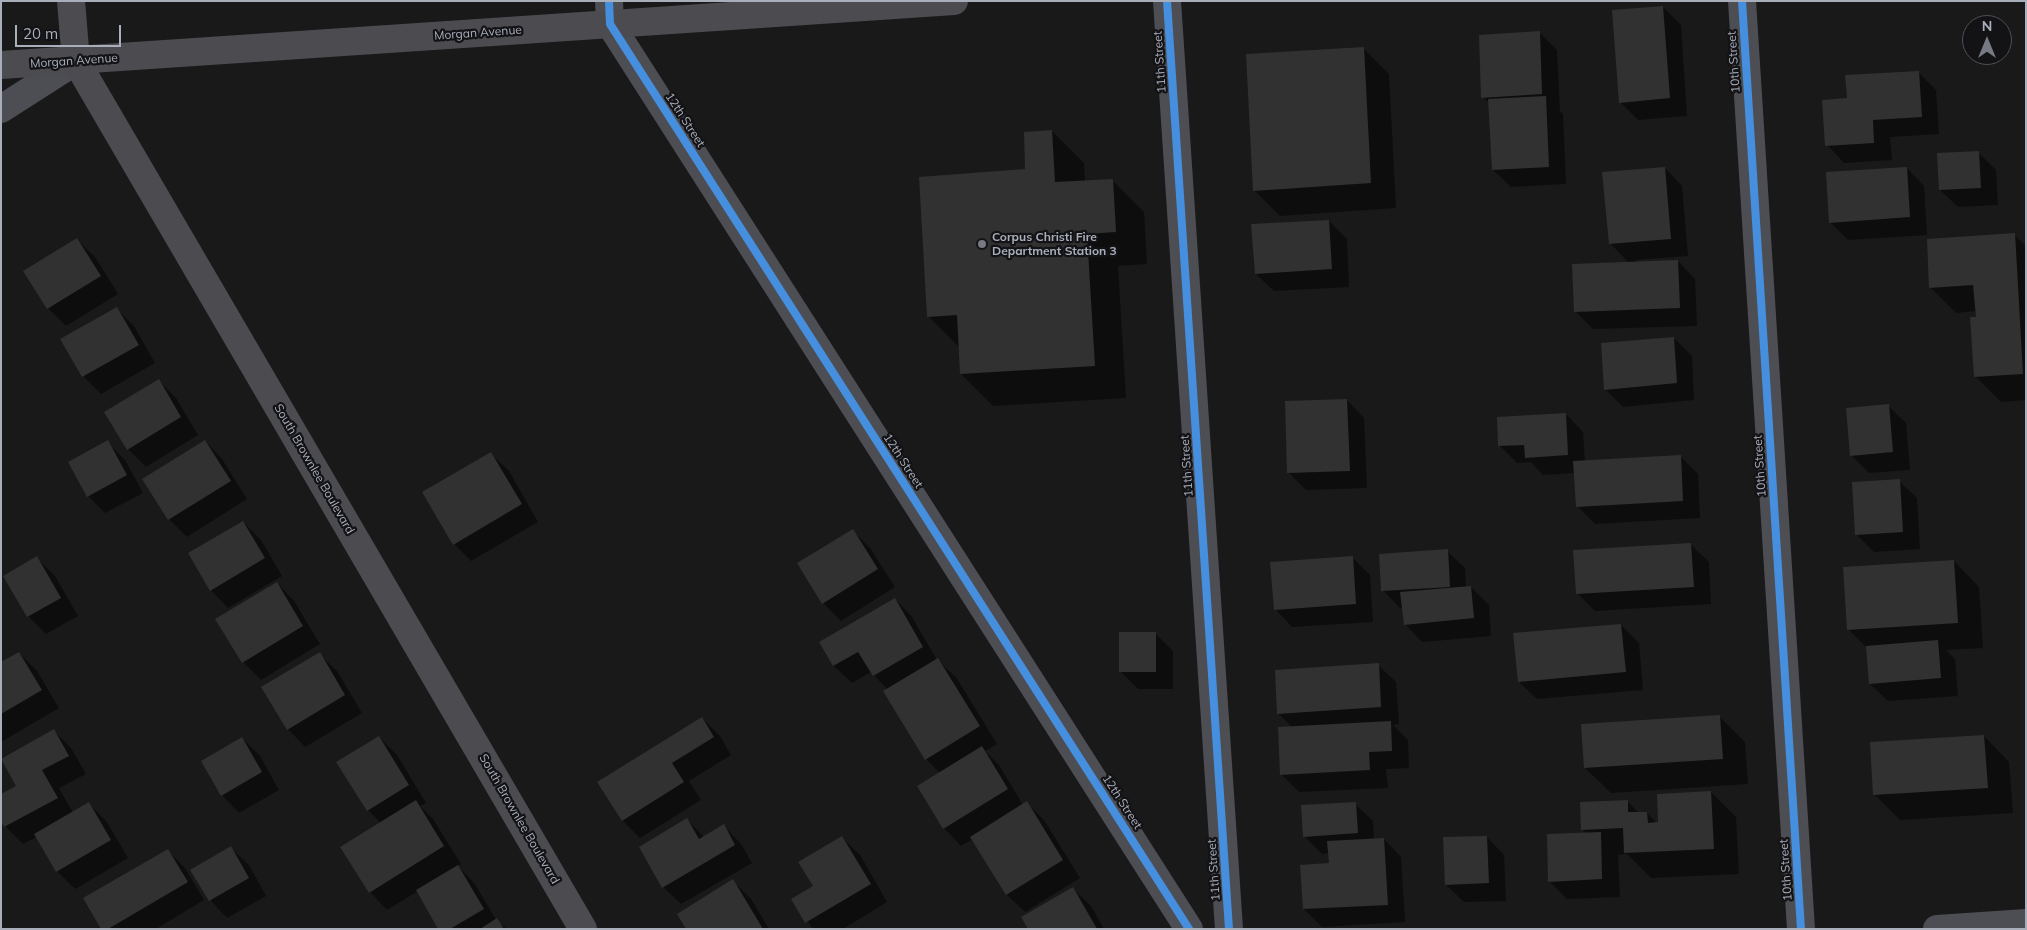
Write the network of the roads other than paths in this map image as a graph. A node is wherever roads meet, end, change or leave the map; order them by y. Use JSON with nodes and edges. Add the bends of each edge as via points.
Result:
{"nodes":[{"id":1,"x":71,"y":1,"type":"edge"},
{"id":2,"x":954,"y":1,"type":"edge"},
{"id":3,"x":1167,"y":1,"type":"edge"},
{"id":4,"x":1742,"y":1,"type":"edge"},
{"id":5,"x":609,"y":13,"type":"edge"},
{"id":6,"x":76,"y":61,"type":"junction"},
{"id":7,"x":1,"y":65,"type":"edge"},
{"id":8,"x":1,"y":109,"type":"edge"},
{"id":9,"x":2026,"y":923,"type":"edge"},
{"id":10,"x":583,"y":929,"type":"edge"},
{"id":11,"x":1190,"y":929,"type":"edge"},
{"id":12,"x":1229,"y":929,"type":"edge"},
{"id":13,"x":1801,"y":929,"type":"edge"},
{"id":14,"x":1937,"y":929,"type":"edge"}],
"edges":[{"from":1,"to":6,"type":"main road","name":"South Brownlee Boulevard"},
{"from":2,"to":5,"type":"main road","name":"Morgan Avenue"},
{"from":3,"to":12,"type":"street","name":"11th Street"},
{"from":4,"to":13,"type":"street","name":"10th Street"},
{"from":5,"to":6,"type":"main road","name":"Morgan Avenue"},
{"from":5,"to":11,"type":"street","name":"12th Street"},
{"from":6,"to":7,"type":"main road","name":"Morgan Avenue"},
{"from":6,"to":8,"type":"street"},
{"from":6,"to":10,"type":"main road","name":"South Brownlee Boulevard"},
{"from":9,"to":14,"type":"street"}]}
